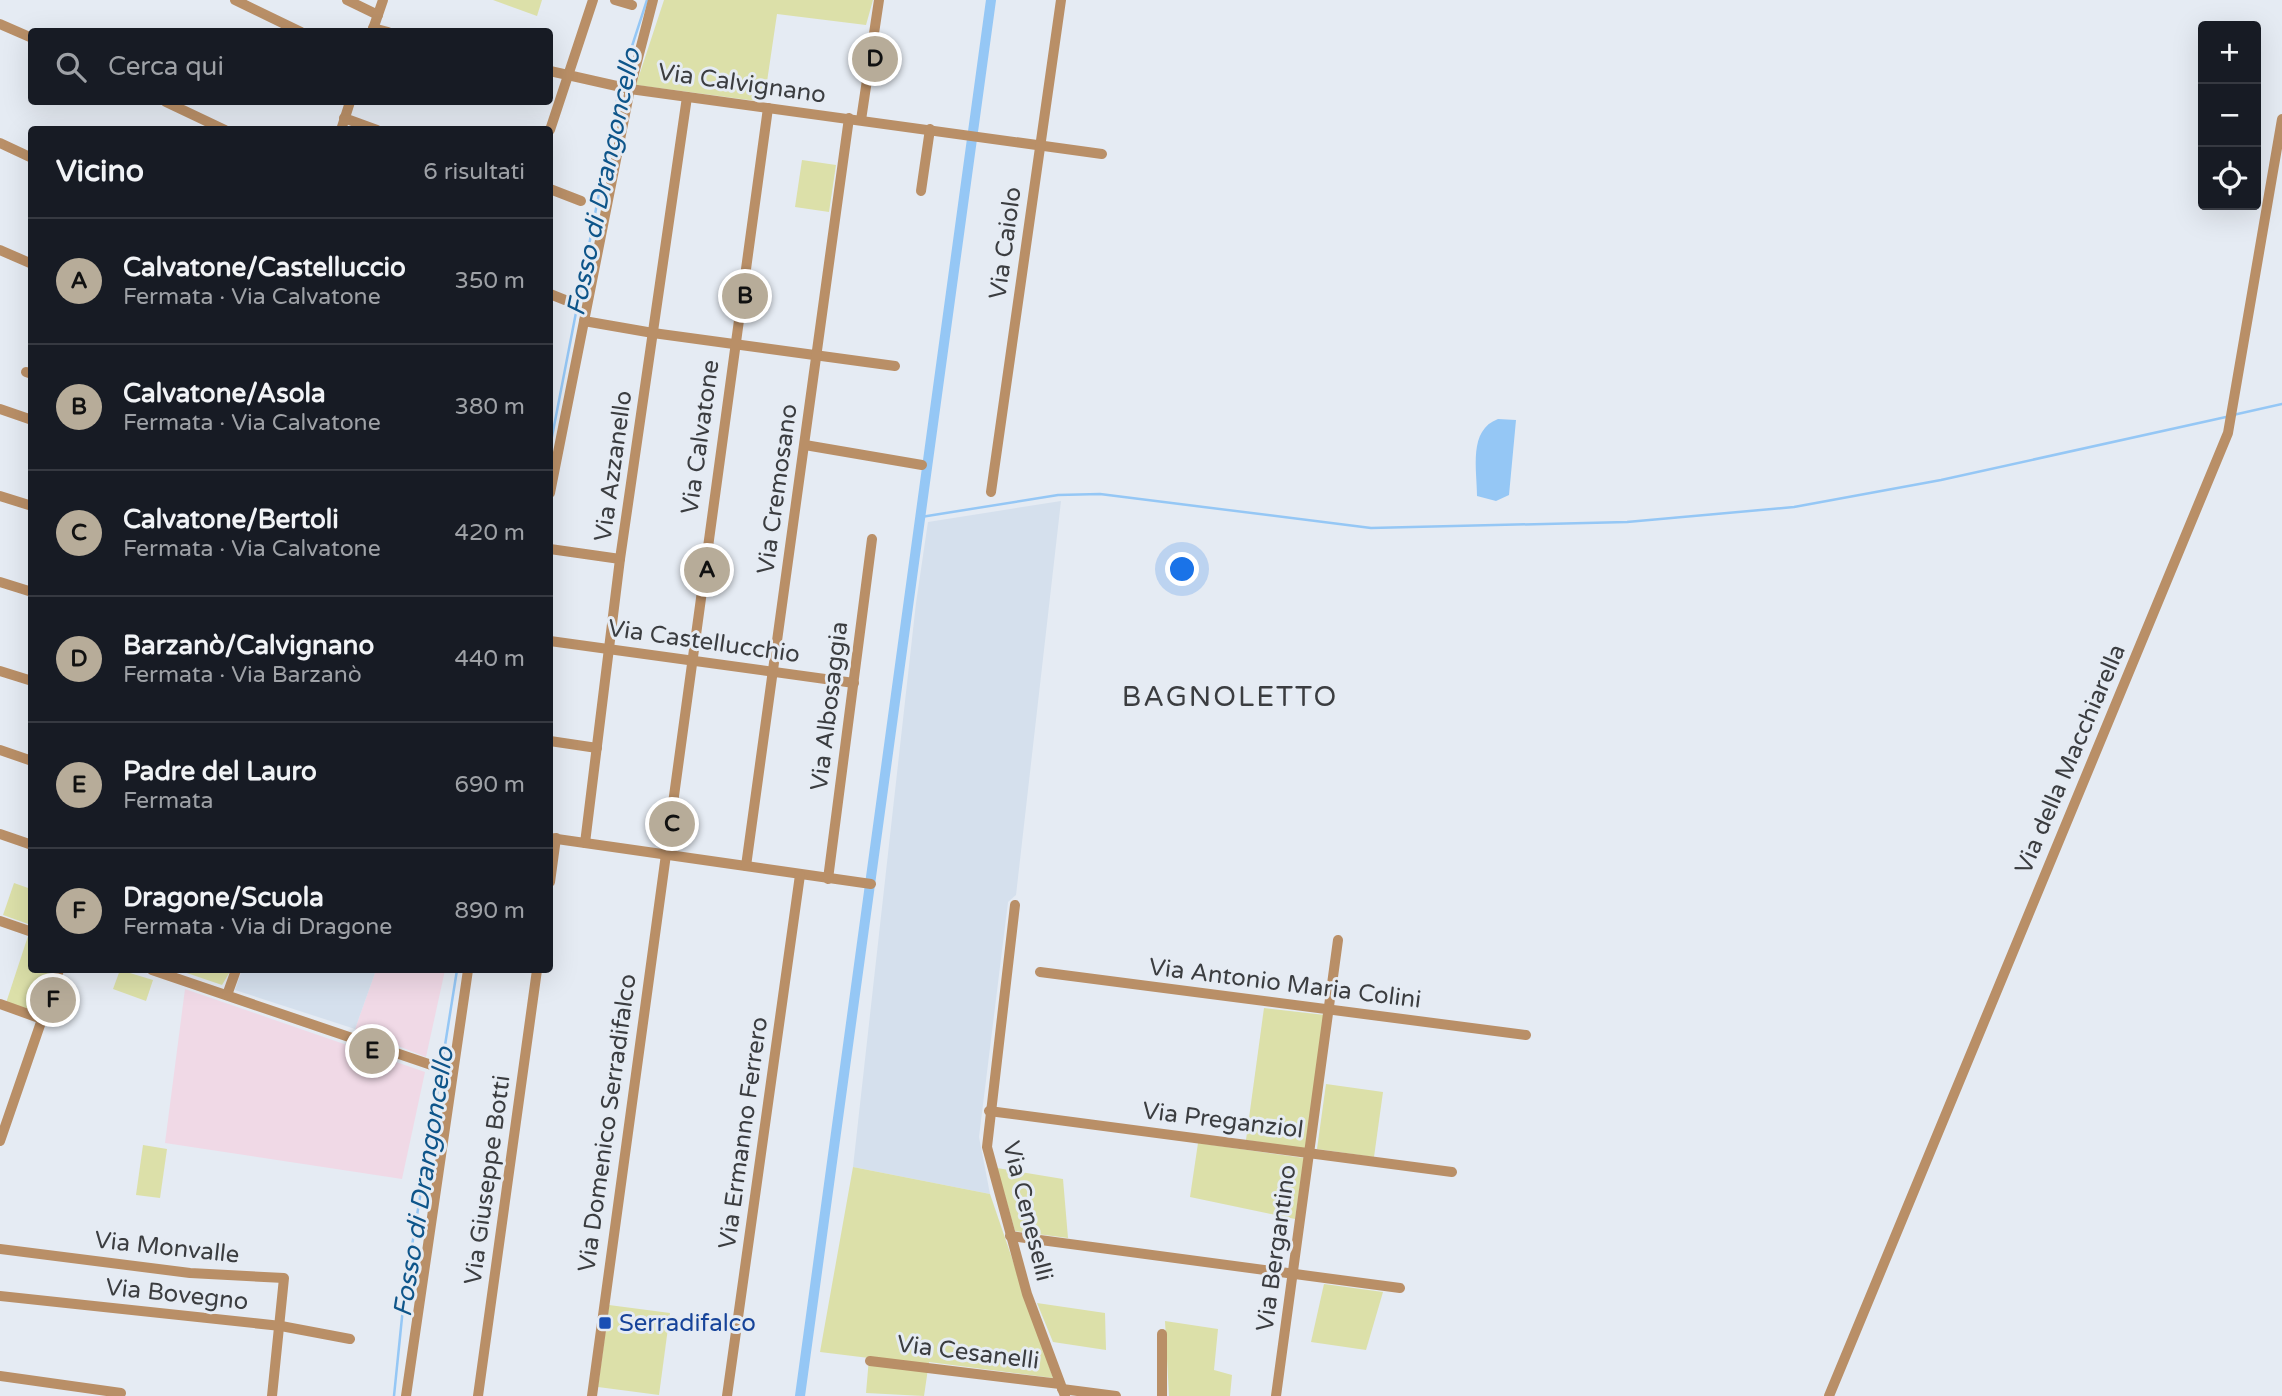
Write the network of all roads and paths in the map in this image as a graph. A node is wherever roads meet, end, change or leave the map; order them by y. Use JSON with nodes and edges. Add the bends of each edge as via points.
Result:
{"nodes":[{"id":1,"x":235,"y":0,"type":"edge"},
{"id":2,"x":347,"y":0,"type":"edge"},
{"id":3,"x":383,"y":0,"type":"edge"},
{"id":4,"x":593,"y":0,"type":"edge"},
{"id":5,"x":615,"y":0,"type":"edge"},
{"id":6,"x":653,"y":0,"type":"edge"},
{"id":7,"x":879,"y":0,"type":"edge"},
{"id":8,"x":1061,"y":0,"type":"edge"},
{"id":9,"x":632,"y":5,"type":"dead end"},
{"id":10,"x":378,"y":15,"type":"junction"},
{"id":11,"x":0,"y":24,"type":"edge"},
{"id":12,"x":293,"y":28,"type":"edge"},
{"id":13,"x":374,"y":28,"type":"edge"},
{"id":14,"x":28,"y":36,"type":"edge"},
{"id":15,"x":553,"y":72,"type":"edge"},
{"id":16,"x":568,"y":75,"type":"junction"},
{"id":17,"x":630,"y":89,"type":"junction"},
{"id":18,"x":687,"y":97,"type":"junction"},
{"id":19,"x":172,"y":105,"type":"edge"},
{"id":20,"x":349,"y":105,"type":"edge"},
{"id":21,"x":768,"y":108,"type":"junction"},
{"id":22,"x":344,"y":118,"type":"junction"},
{"id":23,"x":849,"y":118,"type":"junction"},
{"id":24,"x":2282,"y":119,"type":"edge"},
{"id":25,"x":861,"y":120,"type":"junction"},
{"id":26,"x":217,"y":126,"type":"edge"},
{"id":27,"x":342,"y":126,"type":"edge"},
{"id":28,"x":366,"y":126,"type":"edge"},
{"id":29,"x":551,"y":126,"type":"edge"},
{"id":30,"x":930,"y":130,"type":"junction"},
{"id":31,"x":0,"y":143,"type":"edge"},
{"id":32,"x":1040,"y":145,"type":"junction"},
{"id":33,"x":1102,"y":154,"type":"dead end"},
{"id":34,"x":28,"y":156,"type":"edge"},
{"id":35,"x":553,"y":190,"type":"edge"},
{"id":36,"x":921,"y":191,"type":"dead end"},
{"id":37,"x":581,"y":201,"type":"dead end"},
{"id":38,"x":0,"y":250,"type":"edge"},
{"id":39,"x":28,"y":262,"type":"edge"},
{"id":40,"x":553,"y":295,"type":"edge"},
{"id":41,"x":565,"y":300,"type":"dead end"},
{"id":42,"x":584,"y":321,"type":"junction"},
{"id":43,"x":653,"y":333,"type":"junction"},
{"id":44,"x":735,"y":345,"type":"junction"},
{"id":45,"x":816,"y":356,"type":"junction"},
{"id":46,"x":895,"y":366,"type":"dead end"},
{"id":47,"x":0,"y":409,"type":"edge"},
{"id":48,"x":28,"y":419,"type":"edge"},
{"id":49,"x":805,"y":445,"type":"junction"},
{"id":50,"x":922,"y":465,"type":"dead end"},
{"id":51,"x":553,"y":478,"type":"edge"},
{"id":52,"x":991,"y":492,"type":"dead end"},
{"id":53,"x":0,"y":496,"type":"edge"},
{"id":54,"x":28,"y":505,"type":"edge"},
{"id":55,"x":872,"y":539,"type":"dead end"},
{"id":56,"x":553,"y":549,"type":"edge"},
{"id":57,"x":621,"y":559,"type":"junction"},
{"id":58,"x":0,"y":582,"type":"edge"},
{"id":59,"x":28,"y":591,"type":"edge"},
{"id":60,"x":553,"y":641,"type":"edge"},
{"id":61,"x":610,"y":649,"type":"junction"},
{"id":62,"x":690,"y":661,"type":"junction"},
{"id":63,"x":0,"y":671,"type":"edge"},
{"id":64,"x":772,"y":672,"type":"junction"},
{"id":65,"x":28,"y":680,"type":"edge"},
{"id":66,"x":853,"y":682,"type":"junction"},
{"id":67,"x":553,"y":741,"type":"edge"},
{"id":68,"x":597,"y":748,"type":"junction"},
{"id":69,"x":0,"y":750,"type":"edge"},
{"id":70,"x":28,"y":760,"type":"edge"},
{"id":71,"x":0,"y":834,"type":"edge"},
{"id":72,"x":553,"y":838,"type":"edge"},
{"id":73,"x":585,"y":843,"type":"junction"},
{"id":74,"x":28,"y":844,"type":"edge"},
{"id":75,"x":664,"y":855,"type":"junction"},
{"id":76,"x":746,"y":866,"type":"junction"},
{"id":77,"x":800,"y":875,"type":"junction"},
{"id":78,"x":828,"y":879,"type":"junction"},
{"id":79,"x":871,"y":884,"type":"dead end"},
{"id":80,"x":1015,"y":905,"type":"dead end"},
{"id":81,"x":0,"y":921,"type":"edge"},
{"id":82,"x":28,"y":931,"type":"edge"},
{"id":83,"x":1338,"y":940,"type":"dead end"},
{"id":84,"x":1040,"y":972,"type":"dead end"},
{"id":85,"x":57,"y":973,"type":"edge"},
{"id":86,"x":161,"y":973,"type":"edge"},
{"id":87,"x":235,"y":973,"type":"edge"},
{"id":88,"x":468,"y":973,"type":"edge"},
{"id":89,"x":537,"y":973,"type":"edge"},
{"id":90,"x":227,"y":995,"type":"junction"},
{"id":91,"x":0,"y":1004,"type":"edge"},
{"id":92,"x":1329,"y":1010,"type":"junction"},
{"id":93,"x":42,"y":1018,"type":"junction"},
{"id":94,"x":1526,"y":1035,"type":"dead end"},
{"id":95,"x":452,"y":1072,"type":"junction"},
{"id":96,"x":989,"y":1111,"type":"junction"},
{"id":97,"x":0,"y":1141,"type":"edge"},
{"id":98,"x":1311,"y":1152,"type":"junction"},
{"id":99,"x":1452,"y":1172,"type":"dead end"},
{"id":100,"x":1010,"y":1237,"type":"junction"},
{"id":101,"x":0,"y":1248,"type":"edge"},
{"id":102,"x":1294,"y":1273,"type":"junction"},
{"id":103,"x":1400,"y":1288,"type":"dead end"},
{"id":104,"x":0,"y":1296,"type":"edge"},
{"id":105,"x":281,"y":1326,"type":"junction"},
{"id":106,"x":1162,"y":1334,"type":"dead end"},
{"id":107,"x":349,"y":1339,"type":"dead end"},
{"id":108,"x":870,"y":1361,"type":"dead end"},
{"id":109,"x":0,"y":1376,"type":"edge"},
{"id":110,"x":1062,"y":1390,"type":"edge"},
{"id":111,"x":121,"y":1393,"type":"dead end"},
{"id":112,"x":272,"y":1396,"type":"edge"},
{"id":113,"x":406,"y":1396,"type":"edge"},
{"id":114,"x":478,"y":1396,"type":"edge"},
{"id":115,"x":592,"y":1396,"type":"edge"},
{"id":116,"x":727,"y":1396,"type":"edge"},
{"id":117,"x":1116,"y":1396,"type":"edge"},
{"id":118,"x":1162,"y":1396,"type":"edge"},
{"id":119,"x":1276,"y":1396,"type":"edge"},
{"id":120,"x":1829,"y":1396,"type":"edge"}],
"edges":[{"from":1,"to":12,"type":"street"},
{"from":2,"to":10,"type":"street"},
{"from":3,"to":10,"type":"street"},
{"from":4,"to":16,"type":"street"},
{"from":5,"to":9,"type":"street"},
{"from":6,"to":17,"type":"street"},
{"from":7,"to":25,"type":"street"},
{"from":8,"to":32,"type":"street","name":"Via Caiolo"},
{"from":10,"to":13,"type":"street"},
{"from":11,"to":14,"type":"street"},
{"from":15,"to":16,"type":"street","name":"Via Calvignano"},
{"from":16,"to":17,"type":"street","name":"Via Calvignano"},
{"from":16,"to":29,"type":"street"},
{"from":17,"to":18,"type":"street","name":"Via Calvignano"},
{"from":17,"to":42,"type":"street"},
{"from":18,"to":21,"type":"street","name":"Via Calvignano"},
{"from":18,"to":43,"type":"street","name":"Via Azzanello"},
{"from":19,"to":26,"type":"street"},
{"from":20,"to":22,"type":"street"},
{"from":21,"to":23,"type":"street","name":"Via Calvignano"},
{"from":21,"to":44,"type":"street","name":"Via Calvatone"},
{"from":22,"to":27,"type":"street"},
{"from":22,"to":28,"type":"street"},
{"from":23,"to":25,"type":"street","name":"Via Calvignano"},
{"from":23,"to":45,"type":"street","name":"Via Cremosano"},
{"from":24,"to":120,"type":"street","name":"Via della Macchiarella","via":[[2228,433]]},
{"from":25,"to":30,"type":"street","name":"Via Calvignano"},
{"from":30,"to":32,"type":"street","name":"Via Calvignano"},
{"from":30,"to":36,"type":"street"},
{"from":31,"to":34,"type":"street"},
{"from":32,"to":33,"type":"street","name":"Via Calvignano"},
{"from":32,"to":52,"type":"street","name":"Via Caiolo"},
{"from":35,"to":37,"type":"street"},
{"from":38,"to":39,"type":"street"},
{"from":40,"to":41,"type":"street"},
{"from":42,"to":43,"type":"street"},
{"from":42,"to":51,"type":"street"},
{"from":43,"to":44,"type":"street"},
{"from":43,"to":57,"type":"street","name":"Via Azzanello"},
{"from":44,"to":45,"type":"street"},
{"from":44,"to":62,"type":"street","name":"Via Calvatone"},
{"from":45,"to":46,"type":"street"},
{"from":45,"to":49,"type":"street","name":"Via Cremosano"},
{"from":47,"to":48,"type":"street"},
{"from":49,"to":50,"type":"street"},
{"from":49,"to":64,"type":"street","name":"Via Cremosano"},
{"from":53,"to":54,"type":"street"},
{"from":55,"to":66,"type":"street","name":"Via Albosaggia"},
{"from":56,"to":57,"type":"street"},
{"from":57,"to":61,"type":"street","name":"Via Azzanello"},
{"from":58,"to":59,"type":"street"},
{"from":60,"to":61,"type":"street","name":"Via Castellucchio"},
{"from":61,"to":62,"type":"street","name":"Via Castellucchio"},
{"from":61,"to":68,"type":"street","name":"Via Azzanello"},
{"from":62,"to":64,"type":"street","name":"Via Castellucchio"},
{"from":62,"to":75,"type":"street","name":"Via Calvatone"},
{"from":63,"to":65,"type":"street"},
{"from":64,"to":66,"type":"street","name":"Via Castellucchio"},
{"from":64,"to":76,"type":"street","name":"Via Cremosano"},
{"from":66,"to":78,"type":"street","name":"Via Albosaggia"},
{"from":67,"to":68,"type":"street"},
{"from":68,"to":73,"type":"street","name":"Via Azzanello"},
{"from":69,"to":70,"type":"street"},
{"from":71,"to":74,"type":"street"},
{"from":72,"to":73,"type":"street"},
{"from":73,"to":75,"type":"street"},
{"from":75,"to":76,"type":"street"},
{"from":75,"to":115,"type":"street","name":"Via Domenico Serradifalco"},
{"from":76,"to":77,"type":"street"},
{"from":77,"to":78,"type":"street"},
{"from":77,"to":116,"type":"street","name":"Via Ermanno Ferrero"},
{"from":78,"to":79,"type":"street"},
{"from":80,"to":96,"type":"street","name":"Via Ceneselli"},
{"from":81,"to":82,"type":"street"},
{"from":83,"to":92,"type":"street","name":"Via Bergantino"},
{"from":84,"to":92,"type":"street","name":"Via Antonio Maria Colini"},
{"from":85,"to":93,"type":"street"},
{"from":86,"to":90,"type":"street"},
{"from":87,"to":90,"type":"street"},
{"from":88,"to":95,"type":"street"},
{"from":89,"to":114,"type":"street","name":"Via Giuseppe Botti"},
{"from":90,"to":95,"type":"street"},
{"from":91,"to":93,"type":"street"},
{"from":92,"to":94,"type":"street","name":"Via Antonio Maria Colini"},
{"from":92,"to":98,"type":"street","name":"Via Bergantino"},
{"from":93,"to":97,"type":"street"},
{"from":95,"to":113,"type":"street"},
{"from":96,"to":98,"type":"street","name":"Via Preganziol"},
{"from":96,"to":100,"type":"street","name":"Via Ceneselli","via":[[989,1158]]},
{"from":98,"to":99,"type":"street","name":"Via Preganziol"},
{"from":98,"to":102,"type":"street","name":"Via Bergantino"},
{"from":100,"to":102,"type":"street"},
{"from":100,"to":110,"type":"street","name":"Via Ceneselli"},
{"from":101,"to":105,"type":"street","name":"Via Monvalle","via":[[190,1273],[284,1279]]},
{"from":102,"to":103,"type":"street"},
{"from":102,"to":119,"type":"street","name":"Via Bergantino"},
{"from":104,"to":105,"type":"street","name":"Via Bovegno"},
{"from":105,"to":107,"type":"street","name":"Via Bovegno"},
{"from":105,"to":112,"type":"street"},
{"from":106,"to":118,"type":"street"},
{"from":108,"to":110,"type":"street","name":"Via Cesanelli"},
{"from":109,"to":111,"type":"street"},
{"from":110,"to":117,"type":"street","name":"Via Cesanelli"}]}
